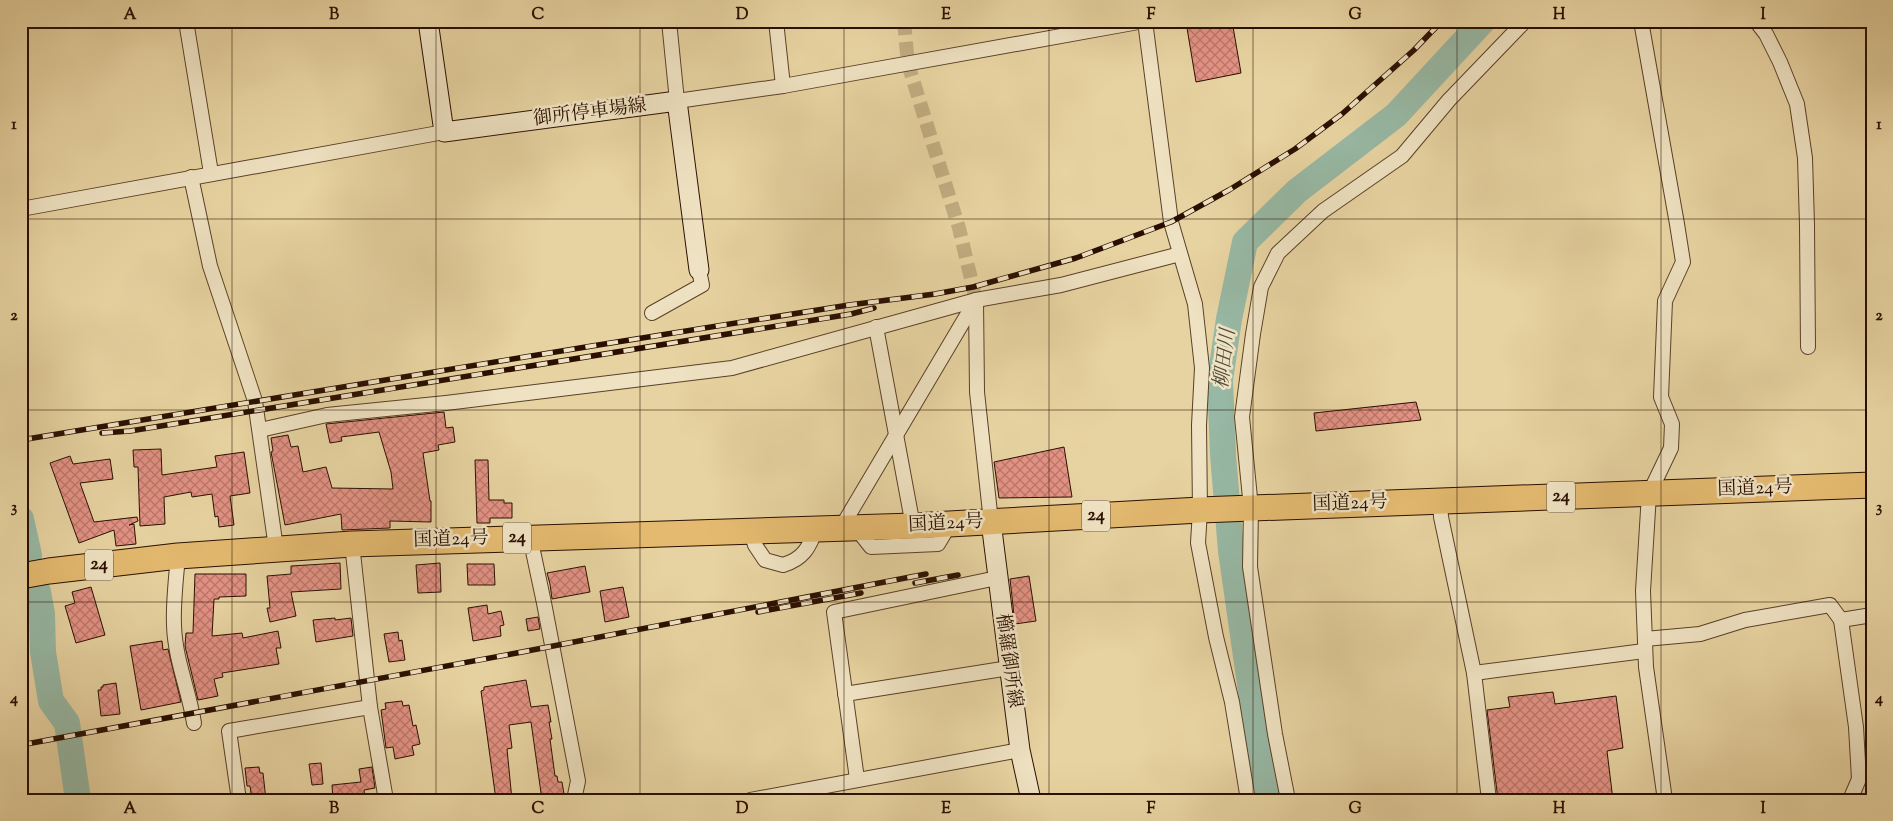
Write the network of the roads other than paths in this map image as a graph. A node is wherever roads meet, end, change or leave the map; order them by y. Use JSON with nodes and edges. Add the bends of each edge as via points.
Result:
{"nodes":[{"id":1,"x":186,"y":21,"type":"edge"},
{"id":2,"x":428,"y":21,"type":"edge"},
{"id":3,"x":669,"y":21,"type":"edge"},
{"id":4,"x":776,"y":21,"type":"edge"},
{"id":5,"x":1145,"y":21,"type":"edge"},
{"id":6,"x":1525,"y":21,"type":"edge"},
{"id":7,"x":1641,"y":21,"type":"edge"},
{"id":8,"x":1756,"y":21,"type":"edge"},
{"id":9,"x":783,"y":86,"type":"junction"},
{"id":10,"x":678,"y":102,"type":"junction"},
{"id":11,"x":444,"y":132,"type":"junction"},
{"id":12,"x":211,"y":173,"type":"junction"},
{"id":13,"x":190,"y":177,"type":"junction"},
{"id":14,"x":21,"y":209,"type":"edge"},
{"id":15,"x":1180,"y":254,"type":"junction"},
{"id":16,"x":699,"y":270,"type":"joint"},
{"id":17,"x":976,"y":300,"type":"junction"},
{"id":18,"x":652,"y":313,"type":"dead end"},
{"id":19,"x":876,"y":327,"type":"junction"},
{"id":20,"x":1808,"y":347,"type":"dead end"},
{"id":21,"x":260,"y":430,"type":"junction"},
{"id":22,"x":896,"y":434,"type":"junction"},
{"id":23,"x":1872,"y":485,"type":"edge"},
{"id":24,"x":1649,"y":494,"type":"junction"},
{"id":25,"x":1440,"y":501,"type":"junction"},
{"id":26,"x":1246,"y":508,"type":"junction"},
{"id":27,"x":1206,"y":510,"type":"junction"},
{"id":28,"x":991,"y":522,"type":"junction"},
{"id":29,"x":950,"y":524,"type":"junction"},
{"id":30,"x":913,"y":526,"type":"junction"},
{"id":31,"x":848,"y":528,"type":"junction"},
{"id":32,"x":816,"y":529,"type":"junction"},
{"id":33,"x":750,"y":530,"type":"junction"},
{"id":34,"x":530,"y":537,"type":"junction"},
{"id":35,"x":352,"y":544,"type":"junction"},
{"id":36,"x":276,"y":548,"type":"junction"},
{"id":37,"x":178,"y":556,"type":"junction"},
{"id":38,"x":21,"y":576,"type":"edge"},
{"id":39,"x":997,"y":578,"type":"junction"},
{"id":40,"x":1872,"y":615,"type":"edge"},
{"id":41,"x":1841,"y":620,"type":"junction"},
{"id":42,"x":1645,"y":645,"type":"junction"},
{"id":43,"x":1009,"y":668,"type":"junction"},
{"id":44,"x":1474,"y":673,"type":"junction"},
{"id":45,"x":845,"y":694,"type":"junction"},
{"id":46,"x":370,"y":707,"type":"junction"},
{"id":47,"x":194,"y":723,"type":"dead end"},
{"id":48,"x":1020,"y":750,"type":"junction"},
{"id":49,"x":857,"y":779,"type":"junction"},
{"id":50,"x":239,"y":800,"type":"edge"},
{"id":51,"x":386,"y":800,"type":"edge"},
{"id":52,"x":574,"y":800,"type":"edge"},
{"id":53,"x":750,"y":800,"type":"edge"},
{"id":54,"x":1032,"y":800,"type":"edge"},
{"id":55,"x":1248,"y":800,"type":"edge"},
{"id":56,"x":1288,"y":800,"type":"edge"},
{"id":57,"x":1489,"y":800,"type":"edge"},
{"id":58,"x":1666,"y":800,"type":"edge"},
{"id":59,"x":1850,"y":800,"type":"edge"}],
"edges":[{"from":1,"to":12,"type":"street"},
{"from":2,"to":11,"type":"main road"},
{"from":3,"to":10,"type":"street"},
{"from":4,"to":9,"type":"street"},
{"from":5,"to":9,"type":"street"},
{"from":5,"to":15,"type":"street","via":[[1170,222]]},
{"from":6,"to":26,"type":"street","via":[[1449,100],[1402,156],[1324,211],[1278,253],[1261,287],[1242,417]]},
{"from":7,"to":24,"type":"street","via":[[1683,262],[1665,301],[1661,397],[1672,424],[1671,448]]},
{"from":8,"to":20,"type":"street","via":[[1766,34],[1797,104],[1805,158]]},
{"from":9,"to":10,"type":"street"},
{"from":10,"to":11,"type":"main road","name":"御所停車場線"},
{"from":10,"to":16,"type":"main road"},
{"from":11,"to":12,"type":"street"},
{"from":12,"to":13,"type":"street"},
{"from":13,"to":14,"type":"street"},
{"from":13,"to":21,"type":"street","via":[[210,266],[255,401]]},
{"from":15,"to":17,"type":"street","via":[[1061,284]]},
{"from":15,"to":27,"type":"street","via":[[1195,304],[1202,368],[1199,425]]},
{"from":16,"to":18,"type":"street","via":[[702,285]]},
{"from":17,"to":19,"type":"street"},
{"from":17,"to":22,"type":"street"},
{"from":17,"to":28,"type":"street","via":[[977,392]]},
{"from":19,"to":21,"type":"street","via":[[732,368],[327,415]]},
{"from":19,"to":22,"type":"street"},
{"from":21,"to":36,"type":"street"},
{"from":22,"to":30,"type":"street"},
{"from":22,"to":31,"type":"street"},
{"from":23,"to":24,"type":"highway","name":"国道24号","number":"24"},
{"from":24,"to":25,"type":"highway","name":"国道24号","number":"24"},
{"from":24,"to":42,"type":"street","via":[[1643,591]]},
{"from":25,"to":26,"type":"highway","name":"国道24号","number":"24"},
{"from":25,"to":44,"type":"street","via":[[1440,517]]},
{"from":26,"to":27,"type":"highway","name":"国道24号","number":"24"},
{"from":26,"to":56,"type":"street","via":[[1250,567]]},
{"from":27,"to":28,"type":"highway","name":"国道24号","number":"24"},
{"from":27,"to":55,"type":"street","via":[[1198,543],[1232,702]]},
{"from":28,"to":29,"type":"highway","name":"国道24号","number":"24"},
{"from":28,"to":39,"type":"main road","name":"櫛羅御所線"},
{"from":29,"to":30,"type":"highway","name":"国道24号","number":"24"},
{"from":29,"to":31,"type":"street","via":[[938,544],[871,547]]},
{"from":30,"to":31,"type":"highway","name":"国道24号","number":"24"},
{"from":31,"to":32,"type":"highway","name":"国道24号","number":"24"},
{"from":32,"to":33,"type":"highway","name":"国道24号","number":"24"},
{"from":32,"to":33,"type":"street","via":[[803,556],[782,566],[765,560]]},
{"from":33,"to":34,"type":"highway","name":"国道24号","number":"24"},
{"from":34,"to":35,"type":"highway","name":"国道24号","number":"24"},
{"from":34,"to":52,"type":"street","via":[[578,782]]},
{"from":35,"to":36,"type":"highway","name":"国道24号","number":"24"},
{"from":35,"to":46,"type":"street"},
{"from":36,"to":37,"type":"highway","name":"国道24号","number":"24"},
{"from":37,"to":38,"type":"highway","name":"国道24号","number":"24"},
{"from":37,"to":47,"type":"street","via":[[174,625],[181,673]]},
{"from":39,"to":43,"type":"main road","name":"櫛羅御所線"},
{"from":39,"to":45,"type":"street","via":[[834,612]]},
{"from":40,"to":41,"type":"street"},
{"from":41,"to":42,"type":"street","via":[[1830,605],[1745,620],[1700,634]]},
{"from":41,"to":59,"type":"street","via":[[1856,728],[1859,779]]},
{"from":42,"to":44,"type":"street"},
{"from":42,"to":58,"type":"street"},
{"from":43,"to":45,"type":"street"},
{"from":43,"to":48,"type":"main road","name":"櫛羅御所線"},
{"from":44,"to":57,"type":"street"},
{"from":45,"to":49,"type":"street"},
{"from":46,"to":50,"type":"street","via":[[229,731]]},
{"from":46,"to":51,"type":"street"},
{"from":48,"to":49,"type":"street"},
{"from":48,"to":54,"type":"main road","name":"櫛羅御所線"},
{"from":49,"to":53,"type":"street"}]}
